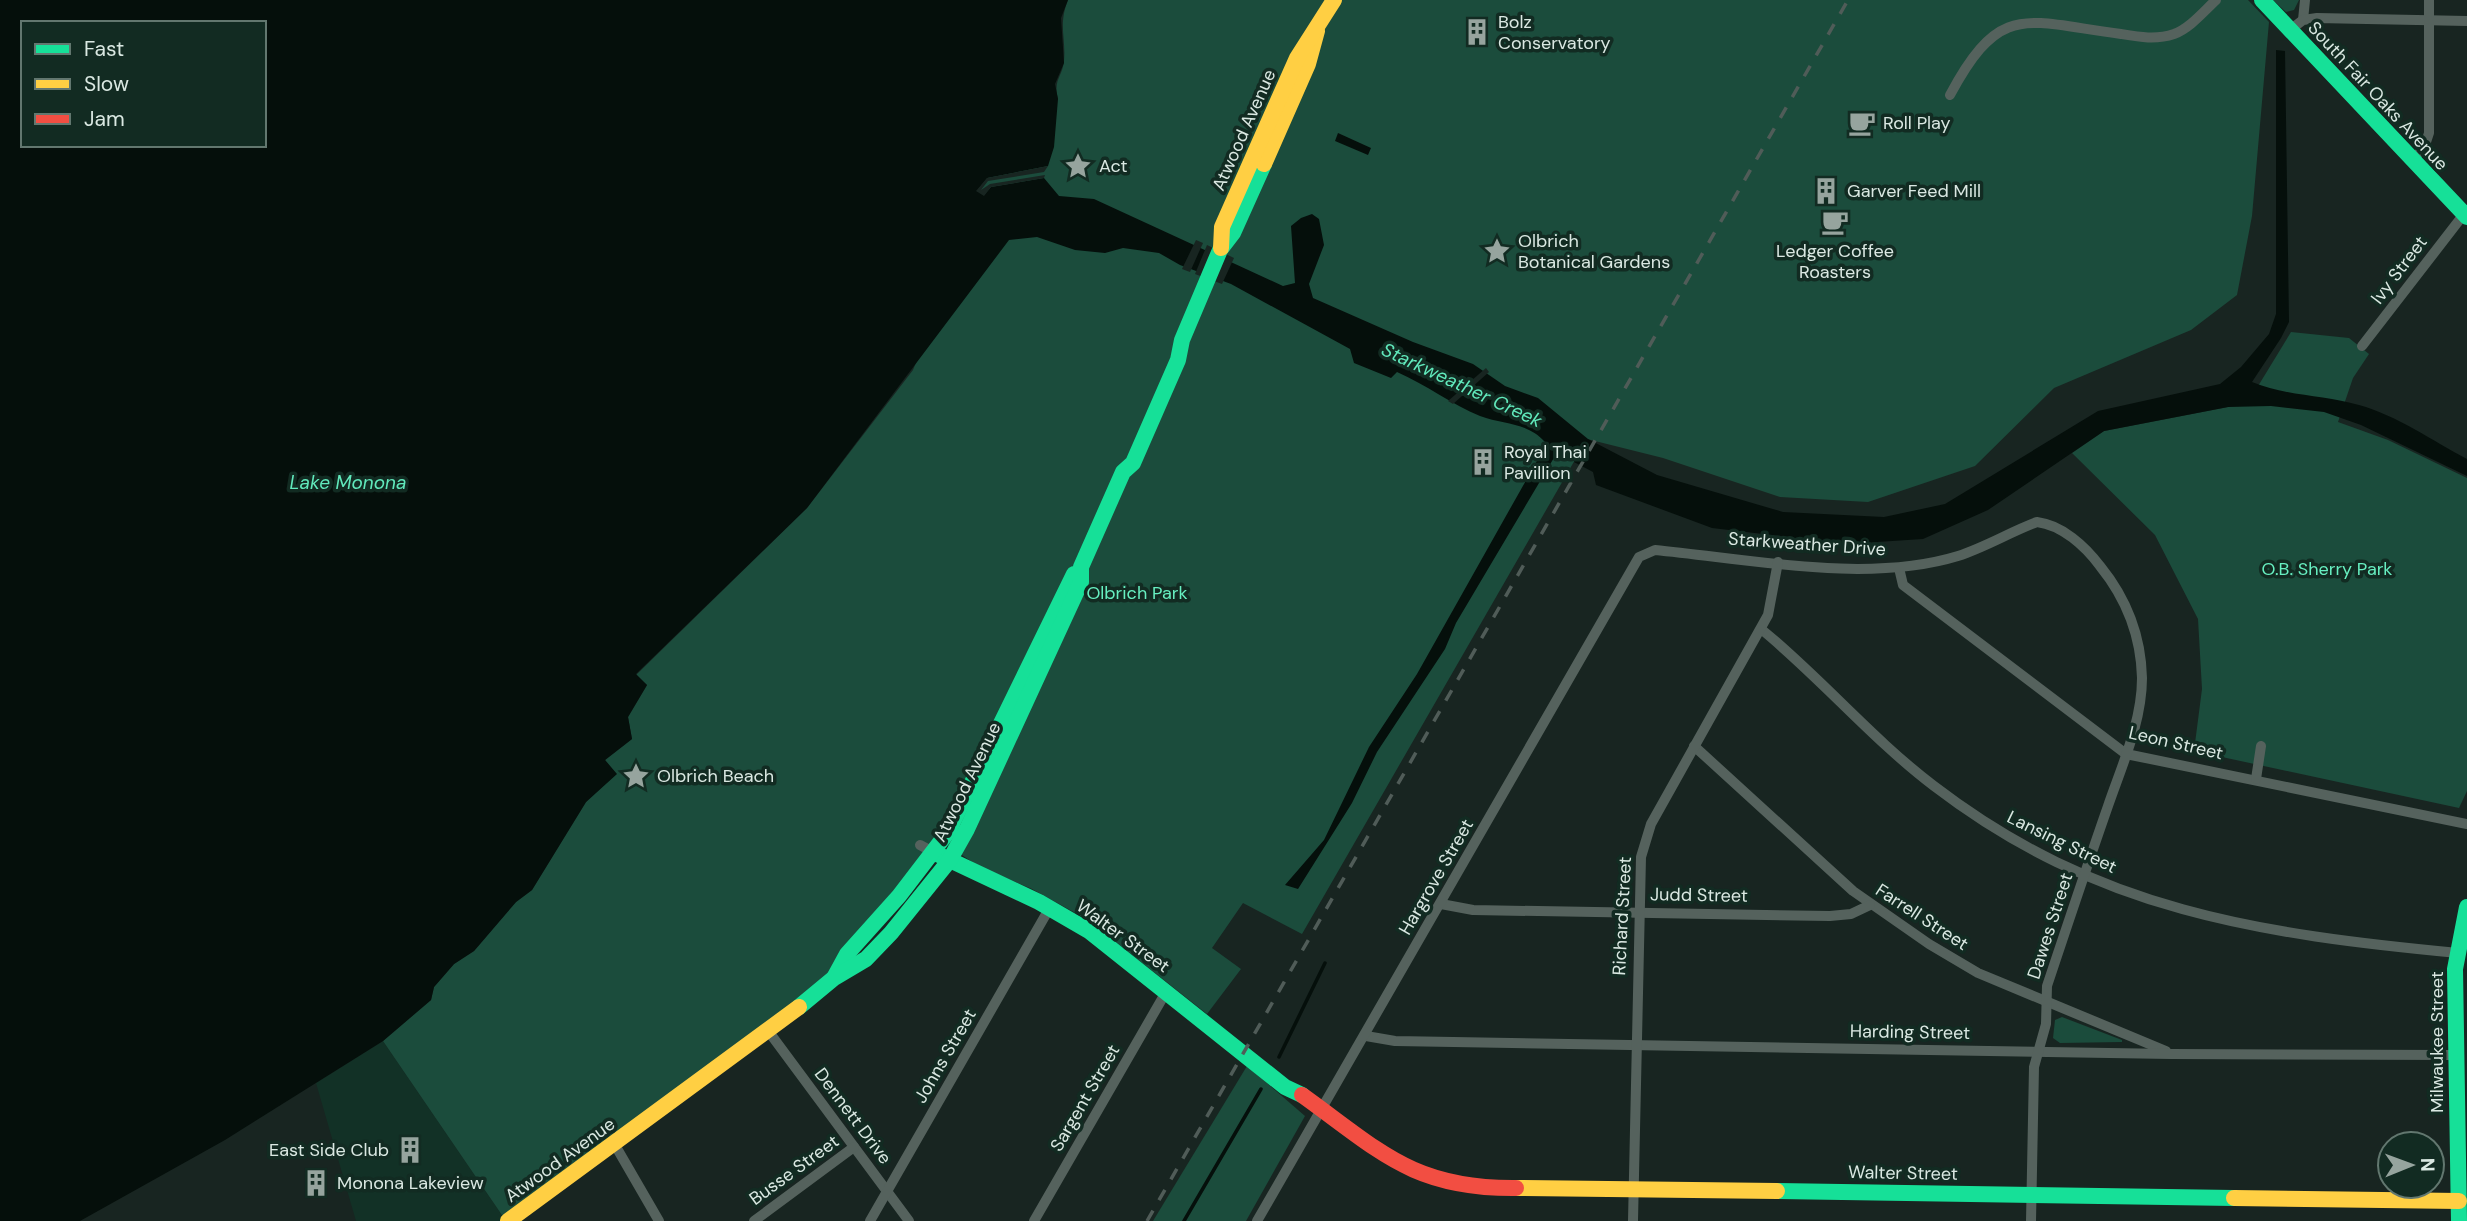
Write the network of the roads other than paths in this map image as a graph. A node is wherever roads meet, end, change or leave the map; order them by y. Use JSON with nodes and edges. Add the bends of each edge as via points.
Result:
{"nodes":[{"id":1,"x":1334,"y":0,"type":"edge"},
{"id":2,"x":2216,"y":0,"type":"edge"},
{"id":3,"x":2262,"y":0,"type":"edge"},
{"id":4,"x":2305,"y":0,"type":"edge"},
{"id":5,"x":2429,"y":0,"type":"edge"},
{"id":6,"x":2429,"y":20,"type":"junction"},
{"id":7,"x":2467,"y":21,"type":"edge"},
{"id":8,"x":2296,"y":25,"type":"junction"},
{"id":9,"x":1950,"y":95,"type":"dead end"},
{"id":10,"x":2411,"y":161,"type":"junction"},
{"id":11,"x":2466,"y":216,"type":"edge"},
{"id":12,"x":2362,"y":346,"type":"dead end"},
{"id":13,"x":2041,"y":522,"type":"joint"},
{"id":14,"x":1647,"y":551,"type":"joint"},
{"id":15,"x":1778,"y":562,"type":"junction"},
{"id":16,"x":1899,"y":568,"type":"junction"},
{"id":17,"x":1761,"y":629,"type":"junction"},
{"id":18,"x":1694,"y":746,"type":"junction"},
{"id":19,"x":2261,"y":746,"type":"dead end"},
{"id":20,"x":2126,"y":754,"type":"junction"},
{"id":21,"x":2256,"y":779,"type":"junction"},
{"id":22,"x":2467,"y":824,"type":"edge"},
{"id":23,"x":920,"y":845,"type":"dead end"},
{"id":24,"x":942,"y":857,"type":"junction"},
{"id":25,"x":2084,"y":876,"type":"junction"},
{"id":26,"x":1441,"y":904,"type":"junction"},
{"id":27,"x":1870,"y":905,"type":"junction"},
{"id":28,"x":2467,"y":907,"type":"edge"},
{"id":29,"x":1049,"y":909,"type":"junction"},
{"id":30,"x":1637,"y":912,"type":"junction"},
{"id":31,"x":2458,"y":953,"type":"junction"},
{"id":32,"x":1166,"y":992,"type":"junction"},
{"id":33,"x":2046,"y":1002,"type":"junction"},
{"id":34,"x":769,"y":1032,"type":"junction"},
{"id":35,"x":1366,"y":1036,"type":"junction"},
{"id":36,"x":1635,"y":1044,"type":"junction"},
{"id":37,"x":2039,"y":1052,"type":"junction"},
{"id":38,"x":2171,"y":1054,"type":"junction"},
{"id":39,"x":2454,"y":1055,"type":"junction"},
{"id":40,"x":1319,"y":1114,"type":"junction"},
{"id":41,"x":615,"y":1145,"type":"junction"},
{"id":42,"x":854,"y":1147,"type":"junction"},
{"id":43,"x":1632,"y":1189,"type":"junction"},
{"id":44,"x":887,"y":1192,"type":"junction"},
{"id":45,"x":2031,"y":1194,"type":"junction"},
{"id":46,"x":2459,"y":1201,"type":"junction"},
{"id":47,"x":508,"y":1221,"type":"edge"},
{"id":48,"x":659,"y":1221,"type":"edge"},
{"id":49,"x":754,"y":1221,"type":"edge"},
{"id":50,"x":870,"y":1221,"type":"edge"},
{"id":51,"x":909,"y":1221,"type":"edge"},
{"id":52,"x":1034,"y":1221,"type":"edge"},
{"id":53,"x":1257,"y":1221,"type":"edge"},
{"id":54,"x":1633,"y":1221,"type":"edge"},
{"id":55,"x":2031,"y":1221,"type":"edge"},
{"id":56,"x":2459,"y":1221,"type":"edge"}],
"edges":[{"from":1,"to":24,"type":"street","name":"Atwood Avenue","via":[[1233,233],[1220,250],[1138,451],[1082,567],[1072,576]]},
{"from":2,"to":9,"type":"street","via":[[2181,31],[2157,38],[2035,23],[2007,27],[1982,43]]},
{"from":3,"to":8,"type":"street","name":"South Fair Oaks Avenue"},
{"from":4,"to":8,"type":"street"},
{"from":5,"to":6,"type":"street"},
{"from":6,"to":7,"type":"street"},
{"from":6,"to":8,"type":"street"},
{"from":6,"to":10,"type":"street","via":[[2429,133],[2424,148]]},
{"from":8,"to":10,"type":"street","name":"South Fair Oaks Avenue"},
{"from":10,"to":11,"type":"street","name":"South Fair Oaks Avenue"},
{"from":11,"to":12,"type":"street","name":"Ivy Street"},
{"from":13,"to":16,"type":"street","name":"Starkweather Drive","via":[[1957,556]]},
{"from":13,"to":20,"type":"street","name":"Dawes Street","via":[[2064,532],[2094,557],[2126,606],[2142,675],[2138,713]]},
{"from":14,"to":15,"type":"street","name":"Starkweather Drive"},
{"from":14,"to":26,"type":"street","name":"Hargrove Street","via":[[1639,557]]},
{"from":15,"to":16,"type":"street","name":"Starkweather Drive"},
{"from":15,"to":17,"type":"street","name":"Richard Street","via":[[1774,592]]},
{"from":16,"to":20,"type":"street","name":"Leon Street","via":[[1903,585]]},
{"from":17,"to":18,"type":"street","name":"Richard Street"},
{"from":17,"to":25,"type":"street","name":"Lansing Street","via":[[1933,786],[1988,825]]},
{"from":18,"to":27,"type":"street","name":"Farrell Street"},
{"from":18,"to":30,"type":"street","name":"Richard Street","via":[[1648,832]]},
{"from":19,"to":21,"type":"street"},
{"from":20,"to":21,"type":"street","name":"Leon Street"},
{"from":20,"to":25,"type":"street","name":"Dawes Street"},
{"from":21,"to":22,"type":"street","name":"Leon Street"},
{"from":23,"to":24,"type":"street","name":"Walter Street"},
{"from":24,"to":29,"type":"street","name":"Walter Street"},
{"from":24,"to":34,"type":"street","name":"Atwood Avenue","via":[[891,933],[866,959],[834,978]]},
{"from":25,"to":31,"type":"street","name":"Lansing Street","via":[[2166,905],[2246,925],[2330,941]]},
{"from":25,"to":33,"type":"street","name":"Dawes Street","via":[[2047,986]]},
{"from":26,"to":30,"type":"street","name":"Judd Street","via":[[1474,910]]},
{"from":26,"to":35,"type":"street","name":"Hargrove Street"},
{"from":27,"to":30,"type":"street","name":"Judd Street","via":[[1851,914],[1830,916]]},
{"from":27,"to":33,"type":"street","name":"Farrell Street","via":[[1978,973]]},
{"from":28,"to":31,"type":"street","name":"Milwaukee Street"},
{"from":29,"to":32,"type":"street","name":"Walter Street","via":[[1102,941]]},
{"from":29,"to":44,"type":"street","name":"Johns Street"},
{"from":30,"to":36,"type":"street","name":"Richard Street"},
{"from":31,"to":39,"type":"street","name":"Milwaukee Street"},
{"from":32,"to":40,"type":"street","name":"Walter Street","via":[[1285,1087],[1289,1097]]},
{"from":32,"to":52,"type":"street","name":"Sargent Street"},
{"from":33,"to":37,"type":"street","name":"Dawes Street"},
{"from":33,"to":38,"type":"street","name":"Farrell Street"},
{"from":34,"to":41,"type":"street","name":"Atwood Avenue"},
{"from":34,"to":42,"type":"street","name":"Dennett Drive"},
{"from":35,"to":36,"type":"street","name":"Harding Street","via":[[1395,1041]]},
{"from":35,"to":40,"type":"street","name":"Hargrove Street"},
{"from":36,"to":37,"type":"street","name":"Harding Street"},
{"from":36,"to":43,"type":"street","name":"Richard Street"},
{"from":37,"to":38,"type":"street","name":"Harding Street"},
{"from":37,"to":45,"type":"street","name":"Dawes Street","via":[[2034,1067]]},
{"from":38,"to":39,"type":"street","name":"Harding Street"},
{"from":39,"to":46,"type":"street","name":"Milwaukee Street"},
{"from":40,"to":43,"type":"street","name":"Walter Street","via":[[1418,1174],[1453,1185]]},
{"from":40,"to":53,"type":"street","name":"Hargrove Street"},
{"from":41,"to":47,"type":"street","name":"Atwood Avenue"},
{"from":41,"to":48,"type":"street"},
{"from":42,"to":44,"type":"street","name":"Dennett Drive"},
{"from":42,"to":49,"type":"street","name":"Busse Street"},
{"from":43,"to":45,"type":"street","name":"Walter Street"},
{"from":43,"to":54,"type":"street","name":"Richard Street"},
{"from":44,"to":50,"type":"street","name":"Johns Street"},
{"from":44,"to":51,"type":"street","name":"Dennett Drive"},
{"from":45,"to":46,"type":"street","name":"Walter Street"},
{"from":45,"to":55,"type":"street","name":"Dawes Street"},
{"from":46,"to":56,"type":"street","name":"Milwaukee Street"}]}
